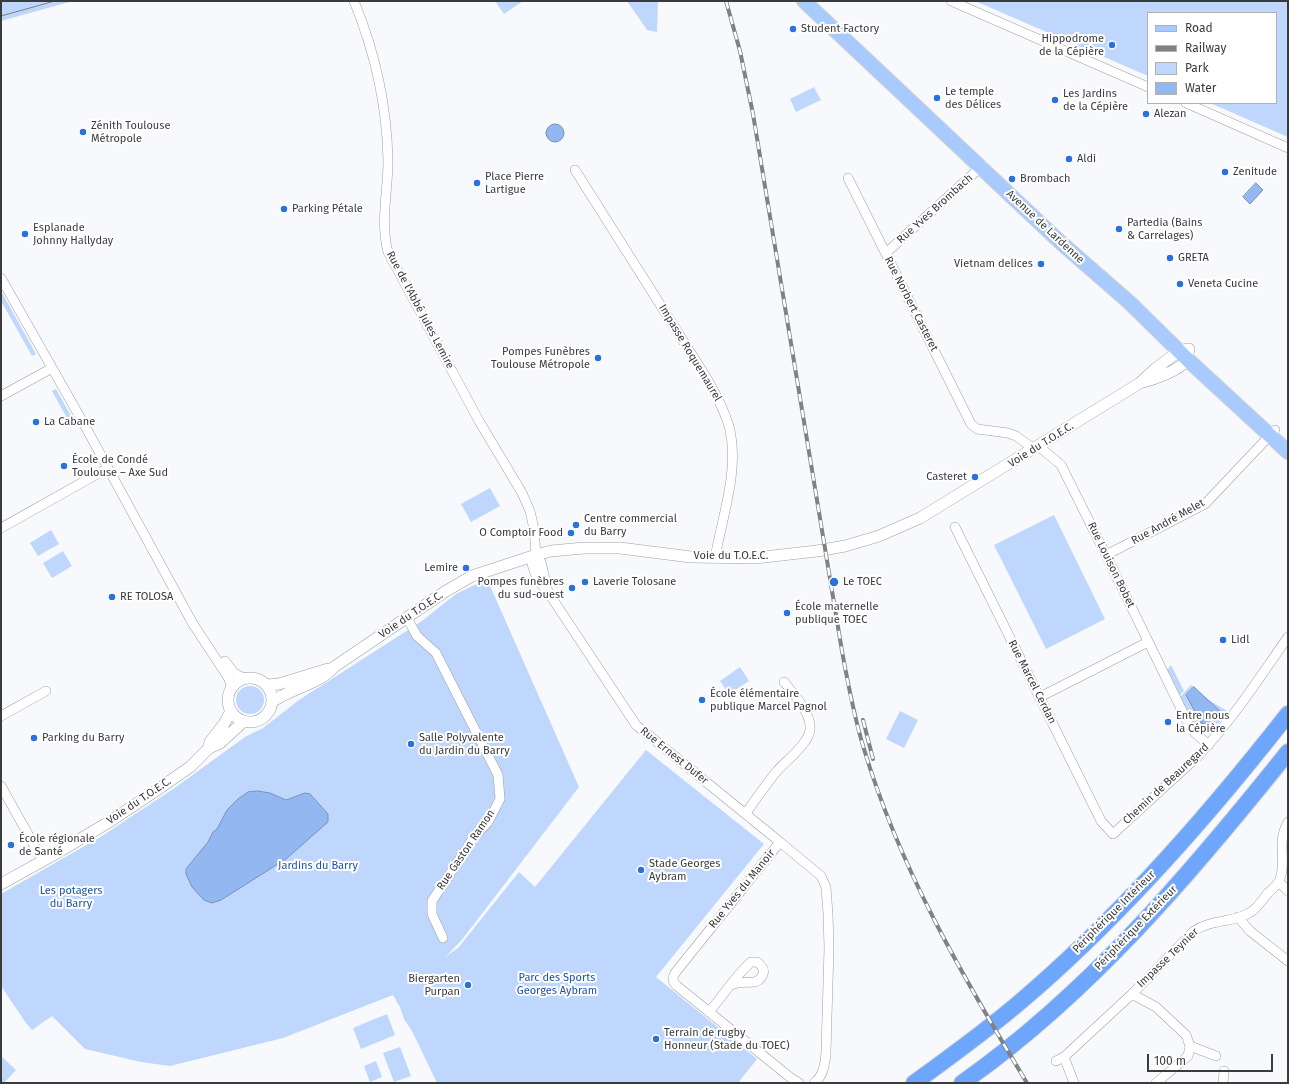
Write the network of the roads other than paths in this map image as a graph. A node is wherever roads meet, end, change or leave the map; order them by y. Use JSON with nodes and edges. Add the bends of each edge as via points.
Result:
{"nodes":[{"id":1,"x":354,"y":1,"type":"edge"},
{"id":2,"x":804,"y":1,"type":"edge"},
{"id":3,"x":812,"y":1,"type":"edge"},
{"id":4,"x":951,"y":1,"type":"edge"},
{"id":5,"x":1147,"y":87,"type":"edge"},
{"id":6,"x":1188,"y":104,"type":"edge"},
{"id":7,"x":1288,"y":148,"type":"edge"},
{"id":8,"x":983,"y":166,"type":"junction"},
{"id":9,"x":574,"y":170,"type":"dead end"},
{"id":10,"x":848,"y":178,"type":"dead end"},
{"id":11,"x":886,"y":253,"type":"junction"},
{"id":12,"x":1,"y":278,"type":"edge"},
{"id":13,"x":1185,"y":353,"type":"junction"},
{"id":14,"x":52,"y":368,"type":"junction"},
{"id":15,"x":1,"y":396,"type":"edge"},
{"id":16,"x":977,"y":429,"type":"joint"},
{"id":17,"x":1272,"y":433,"type":"junction"},
{"id":18,"x":1288,"y":442,"type":"edge"},
{"id":19,"x":1036,"y":447,"type":"junction"},
{"id":20,"x":1288,"y":452,"type":"edge"},
{"id":21,"x":108,"y":468,"type":"junction"},
{"id":22,"x":955,"y":527,"type":"dead end"},
{"id":23,"x":1,"y":528,"type":"edge"},
{"id":24,"x":536,"y":555,"type":"junction"},
{"id":25,"x":1106,"y":555,"type":"junction"},
{"id":26,"x":715,"y":558,"type":"junction"},
{"id":27,"x":164,"y":569,"type":"junction"},
{"id":28,"x":407,"y":618,"type":"junction"},
{"id":29,"x":1288,"y":636,"type":"edge"},
{"id":30,"x":1148,"y":642,"type":"junction"},
{"id":31,"x":334,"y":667,"type":"junction"},
{"id":32,"x":244,"y":678,"type":"junction"},
{"id":33,"x":784,"y":682,"type":"dead end"},
{"id":34,"x":267,"y":686,"type":"junction"},
{"id":35,"x":232,"y":688,"type":"junction"},
{"id":36,"x":46,"y":691,"type":"dead end"},
{"id":37,"x":1040,"y":697,"type":"junction"},
{"id":38,"x":272,"y":702,"type":"junction"},
{"id":39,"x":231,"y":711,"type":"junction"},
{"id":40,"x":1288,"y":714,"type":"edge"},
{"id":41,"x":1,"y":716,"type":"edge"},
{"id":42,"x":244,"y":721,"type":"junction"},
{"id":43,"x":1209,"y":745,"type":"junction"},
{"id":44,"x":209,"y":748,"type":"junction"},
{"id":45,"x":1288,"y":752,"type":"edge"},
{"id":46,"x":1,"y":786,"type":"edge"},
{"id":47,"x":746,"y":813,"type":"junction"},
{"id":48,"x":1288,"y":822,"type":"edge"},
{"id":49,"x":1112,"y":834,"type":"joint"},
{"id":50,"x":780,"y":842,"type":"junction"},
{"id":51,"x":43,"y":861,"type":"junction"},
{"id":52,"x":1279,"y":882,"type":"junction"},
{"id":53,"x":1,"y":884,"type":"edge"},
{"id":54,"x":1288,"y":891,"type":"edge"},
{"id":55,"x":1238,"y":917,"type":"junction"},
{"id":56,"x":443,"y":938,"type":"dead end"},
{"id":57,"x":1288,"y":961,"type":"edge"},
{"id":58,"x":731,"y":985,"type":"dead end"},
{"id":59,"x":1132,"y":994,"type":"junction"},
{"id":60,"x":709,"y":1012,"type":"junction"},
{"id":61,"x":1190,"y":1046,"type":"junction"},
{"id":62,"x":1216,"y":1056,"type":"dead end"},
{"id":63,"x":1224,"y":1071,"type":"dead end"},
{"id":64,"x":799,"y":1083,"type":"edge"},
{"id":65,"x":814,"y":1083,"type":"edge"},
{"id":66,"x":914,"y":1083,"type":"edge"},
{"id":67,"x":962,"y":1083,"type":"edge"},
{"id":68,"x":1074,"y":1083,"type":"edge"},
{"id":69,"x":1156,"y":1083,"type":"edge"},
{"id":70,"x":1222,"y":1083,"type":"edge"}],
"edges":[{"from":1,"to":24,"type":"street","name":"Rue de l'Abbé Jules Lemire","via":[[372,49],[383,104],[388,160],[384,232],[388,252],[522,494],[530,511]]},
{"from":2,"to":8,"type":"main road","name":"Avenue de Lardenne"},
{"from":3,"to":8,"type":"main road","name":"Avenue de Lardenne"},
{"from":4,"to":5,"type":"street"},
{"from":6,"to":7,"type":"street"},
{"from":8,"to":11,"type":"street","name":"Rue Yves Brombach"},
{"from":8,"to":13,"type":"main road","name":"Avenue de Lardenne","via":[[1176,337]]},
{"from":9,"to":26,"type":"street","name":"Impasse Roquemaurel","via":[[714,390],[726,417],[732,449],[732,468]]},
{"from":10,"to":11,"type":"street","name":"Rue Norbert Casteret"},
{"from":11,"to":16,"type":"street","name":"Rue Norbert Casteret","via":[[971,424]]},
{"from":12,"to":14,"type":"street"},
{"from":13,"to":17,"type":"main road","name":"Avenue de Lardenne"},
{"from":13,"to":19,"type":"street","name":"Voie du T.O.E.C.","via":[[1155,370],[1140,384]]},
{"from":14,"to":15,"type":"street"},
{"from":14,"to":21,"type":"street"},
{"from":16,"to":19,"type":"street","name":"Rue Louison Bobet","via":[[1008,433]]},
{"from":17,"to":18,"type":"main road","name":"Avenue de Lardenne"},
{"from":17,"to":20,"type":"main road","name":"Avenue de Lardenne"},
{"from":17,"to":25,"type":"street","name":"Rue André Melet","via":[[1205,504]]},
{"from":19,"to":25,"type":"street","name":"Rue Louison Bobet","via":[[1061,465]]},
{"from":19,"to":26,"type":"street","name":"Voie du T.O.E.C.","via":[[920,518],[880,536],[845,546],[794,554],[755,558]]},
{"from":21,"to":23,"type":"street"},
{"from":21,"to":27,"type":"street"},
{"from":22,"to":37,"type":"street","name":"Rue Marcel Cerdan"},
{"from":24,"to":26,"type":"street","name":"Voie du T.O.E.C.","via":[[584,548],[620,548]]},
{"from":24,"to":28,"type":"street","name":"Voie du T.O.E.C.","via":[[472,576]]},
{"from":24,"to":47,"type":"street","name":"Rue Ernest Dufer","via":[[532,564],[537,578],[636,725]]},
{"from":25,"to":30,"type":"street","name":"Rue Louison Bobet"},
{"from":27,"to":32,"type":"street","via":[[212,646],[234,673]]},
{"from":27,"to":35,"type":"street","via":[[193,624],[228,677]]},
{"from":28,"to":31,"type":"street","name":"Voie du T.O.E.C."},
{"from":28,"to":56,"type":"street","name":"Rue Gaston Ramon","via":[[417,636],[436,652],[498,775],[500,799],[488,822],[474,837],[432,901],[432,914]]},
{"from":29,"to":43,"type":"street","name":"Chemin de Beauregard","via":[[1231,720]]},
{"from":30,"to":37,"type":"street"},
{"from":30,"to":43,"type":"street","name":"Rue Louison Bobet","via":[[1188,723]]},
{"from":31,"to":34,"type":"street","name":"Voie du T.O.E.C."},
{"from":31,"to":38,"type":"street","name":"Voie du T.O.E.C.","via":[[328,674]]},
{"from":32,"to":34,"type":"street","via":[[256,678]]},
{"from":32,"to":35,"type":"street"},
{"from":33,"to":47,"type":"street","via":[[808,716],[810,731],[804,742],[778,770]]},
{"from":34,"to":38,"type":"street"},
{"from":35,"to":39,"type":"street","via":[[228,699]]},
{"from":36,"to":41,"type":"street"},
{"from":37,"to":49,"type":"street","name":"Rue Marcel Cerdan","via":[[1101,821]]},
{"from":38,"to":42,"type":"street","via":[[266,716],[252,722]]},
{"from":39,"to":42,"type":"street"},
{"from":39,"to":44,"type":"street","name":"Voie du T.O.E.C.","via":[[210,742]]},
{"from":40,"to":66,"type":"highway","name":"Périphérique Intérieur","via":[[1218,800],[1106,922],[1020,1002]]},
{"from":42,"to":44,"type":"street","name":"Voie du T.O.E.C.","via":[[220,743]]},
{"from":43,"to":49,"type":"street","name":"Chemin de Beauregard"},
{"from":44,"to":51,"type":"street","name":"Voie du T.O.E.C.","via":[[190,767],[154,792]]},
{"from":45,"to":67,"type":"highway","name":"Périphérique Extérieur","via":[[1180,883],[1128,938],[1033,1028]]},
{"from":46,"to":51,"type":"street"},
{"from":47,"to":50,"type":"street","name":"Rue Ernest Dufer"},
{"from":48,"to":52,"type":"street","via":[[1282,837],[1282,873]]},
{"from":50,"to":60,"type":"street","name":"Rue Yves du Manoir","via":[[672,978],[677,986]]},
{"from":50,"to":65,"type":"street","name":"Rue Yves du Manoir","via":[[821,876],[826,887],[829,955],[826,1052],[821,1075]]},
{"from":51,"to":53,"type":"street","name":"Voie du T.O.E.C."},
{"from":52,"to":54,"type":"street"},
{"from":52,"to":55,"type":"street","name":"Impasse Teynier","via":[[1251,913]]},
{"from":55,"to":57,"type":"street"},
{"from":55,"to":59,"type":"street","name":"Impasse Teynier","via":[[1198,929]]},
{"from":58,"to":60,"type":"street"},
{"from":59,"to":61,"type":"street","via":[[1156,1007],[1186,1035]]},
{"from":59,"to":68,"type":"street","name":"Impasse Teynier","via":[[1060,1059]]},
{"from":60,"to":64,"type":"street","name":"Rue Yves du Manoir"},
{"from":61,"to":62,"type":"street"},
{"from":61,"to":69,"type":"street","via":[[1188,1056]]},
{"from":63,"to":70,"type":"street"}]}
